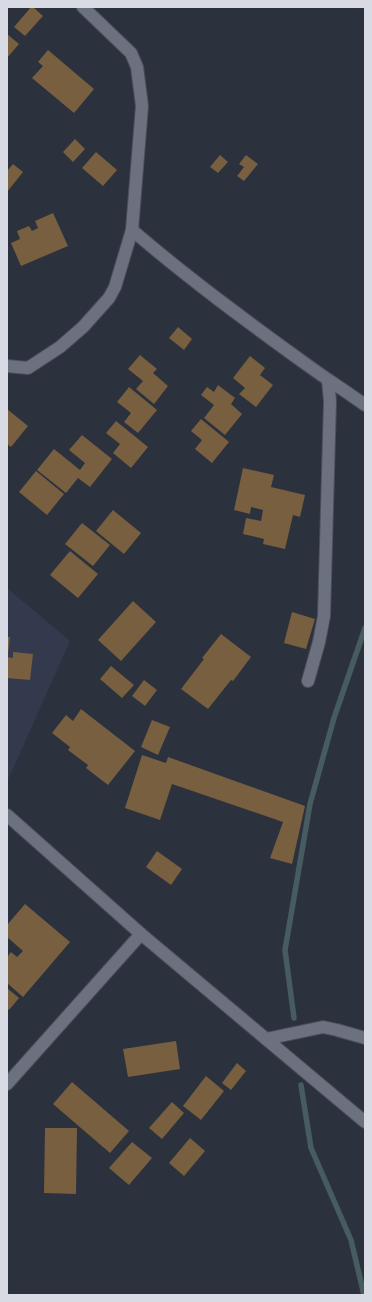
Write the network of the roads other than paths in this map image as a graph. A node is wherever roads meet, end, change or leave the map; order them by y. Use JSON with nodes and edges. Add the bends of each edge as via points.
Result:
{"nodes":[{"id":1,"x":83,"y":7,"type":"edge"},
{"id":2,"x":132,"y":230,"type":"junction"},
{"id":3,"x":7,"y":366,"type":"edge"},
{"id":4,"x":328,"y":380,"type":"junction"},
{"id":5,"x":365,"y":405,"type":"edge"},
{"id":6,"x":308,"y":681,"type":"dead end"},
{"id":7,"x":7,"y":815,"type":"edge"},
{"id":8,"x":141,"y":934,"type":"junction"},
{"id":9,"x":365,"y":1038,"type":"edge"},
{"id":10,"x":266,"y":1039,"type":"junction"},
{"id":11,"x":7,"y":1084,"type":"edge"},
{"id":12,"x":365,"y":1122,"type":"edge"}],
"edges":[{"from":1,"to":2,"type":"street","via":[[131,53],[137,67],[142,106]]},
{"from":2,"to":3,"type":"street","via":[[115,287],[109,298],[83,327],[60,347],[28,368]]},
{"from":2,"to":4,"type":"street","via":[[179,270]]},
{"from":4,"to":5,"type":"street"},
{"from":4,"to":6,"type":"street","via":[[330,401],[324,616]]},
{"from":7,"to":8,"type":"street"},
{"from":8,"to":10,"type":"street"},
{"from":8,"to":11,"type":"street"},
{"from":9,"to":10,"type":"street","via":[[323,1028]]},
{"from":10,"to":12,"type":"street"}]}
